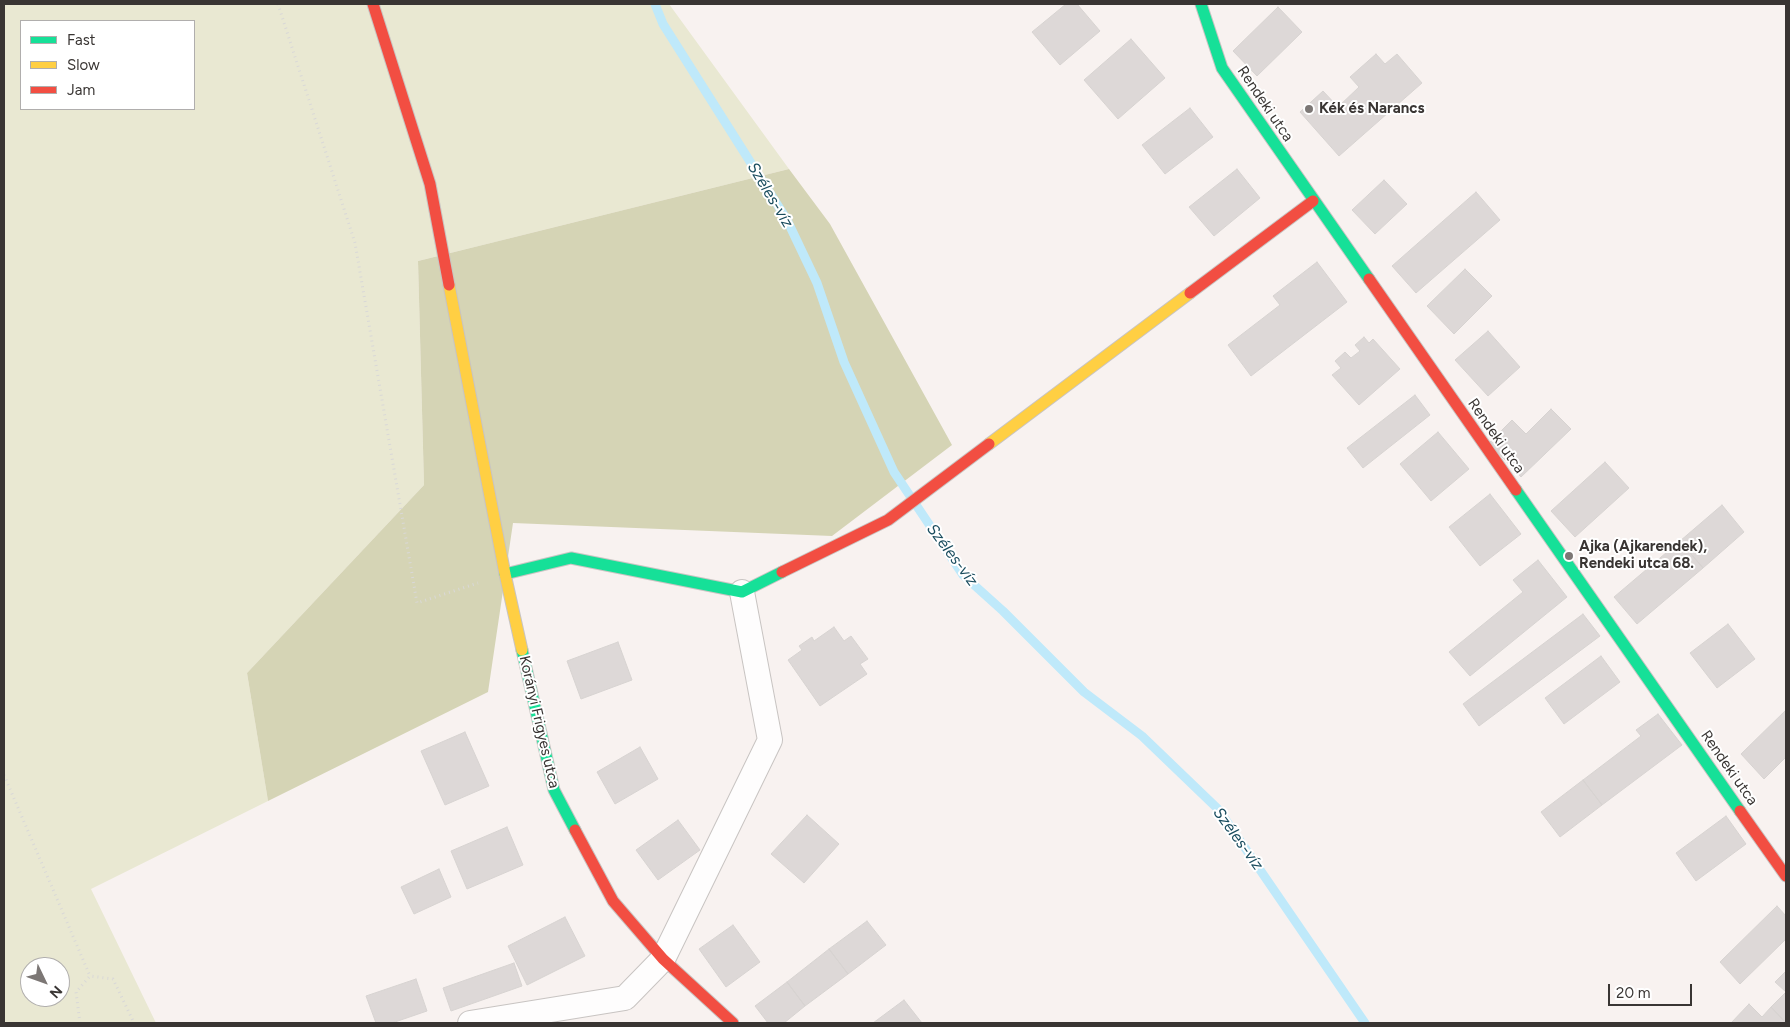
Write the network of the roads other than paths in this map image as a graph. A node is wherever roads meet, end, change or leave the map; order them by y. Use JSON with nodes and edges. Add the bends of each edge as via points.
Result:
{"nodes":[{"id":1,"x":373,"y":4,"type":"edge"},
{"id":2,"x":1200,"y":4,"type":"edge"},
{"id":3,"x":1313,"y":201,"type":"junction"},
{"id":4,"x":505,"y":574,"type":"junction"},
{"id":5,"x":742,"y":592,"type":"junction"},
{"id":6,"x":1786,"y":876,"type":"edge"},
{"id":7,"x":663,"y":959,"type":"junction"},
{"id":8,"x":470,"y":1023,"type":"edge"},
{"id":9,"x":733,"y":1023,"type":"edge"}],
"edges":[{"from":1,"to":4,"type":"street","name":"Korányi Frigyes utca","via":[[430,184]]},
{"from":2,"to":3,"type":"street","name":"Rendeki utca","via":[[1222,68]]},
{"from":3,"to":5,"type":"street","via":[[888,520]]},
{"from":3,"to":6,"type":"street","name":"Rendeki utca"},
{"from":4,"to":5,"type":"street","via":[[571,558]]},
{"from":4,"to":7,"type":"street","name":"Korányi Frigyes utca","via":[[554,790],[613,901]]},
{"from":5,"to":7,"type":"street","via":[[770,740]]},
{"from":7,"to":8,"type":"street","via":[[625,998]]},
{"from":7,"to":9,"type":"street","name":"Korányi Frigyes utca"}]}
